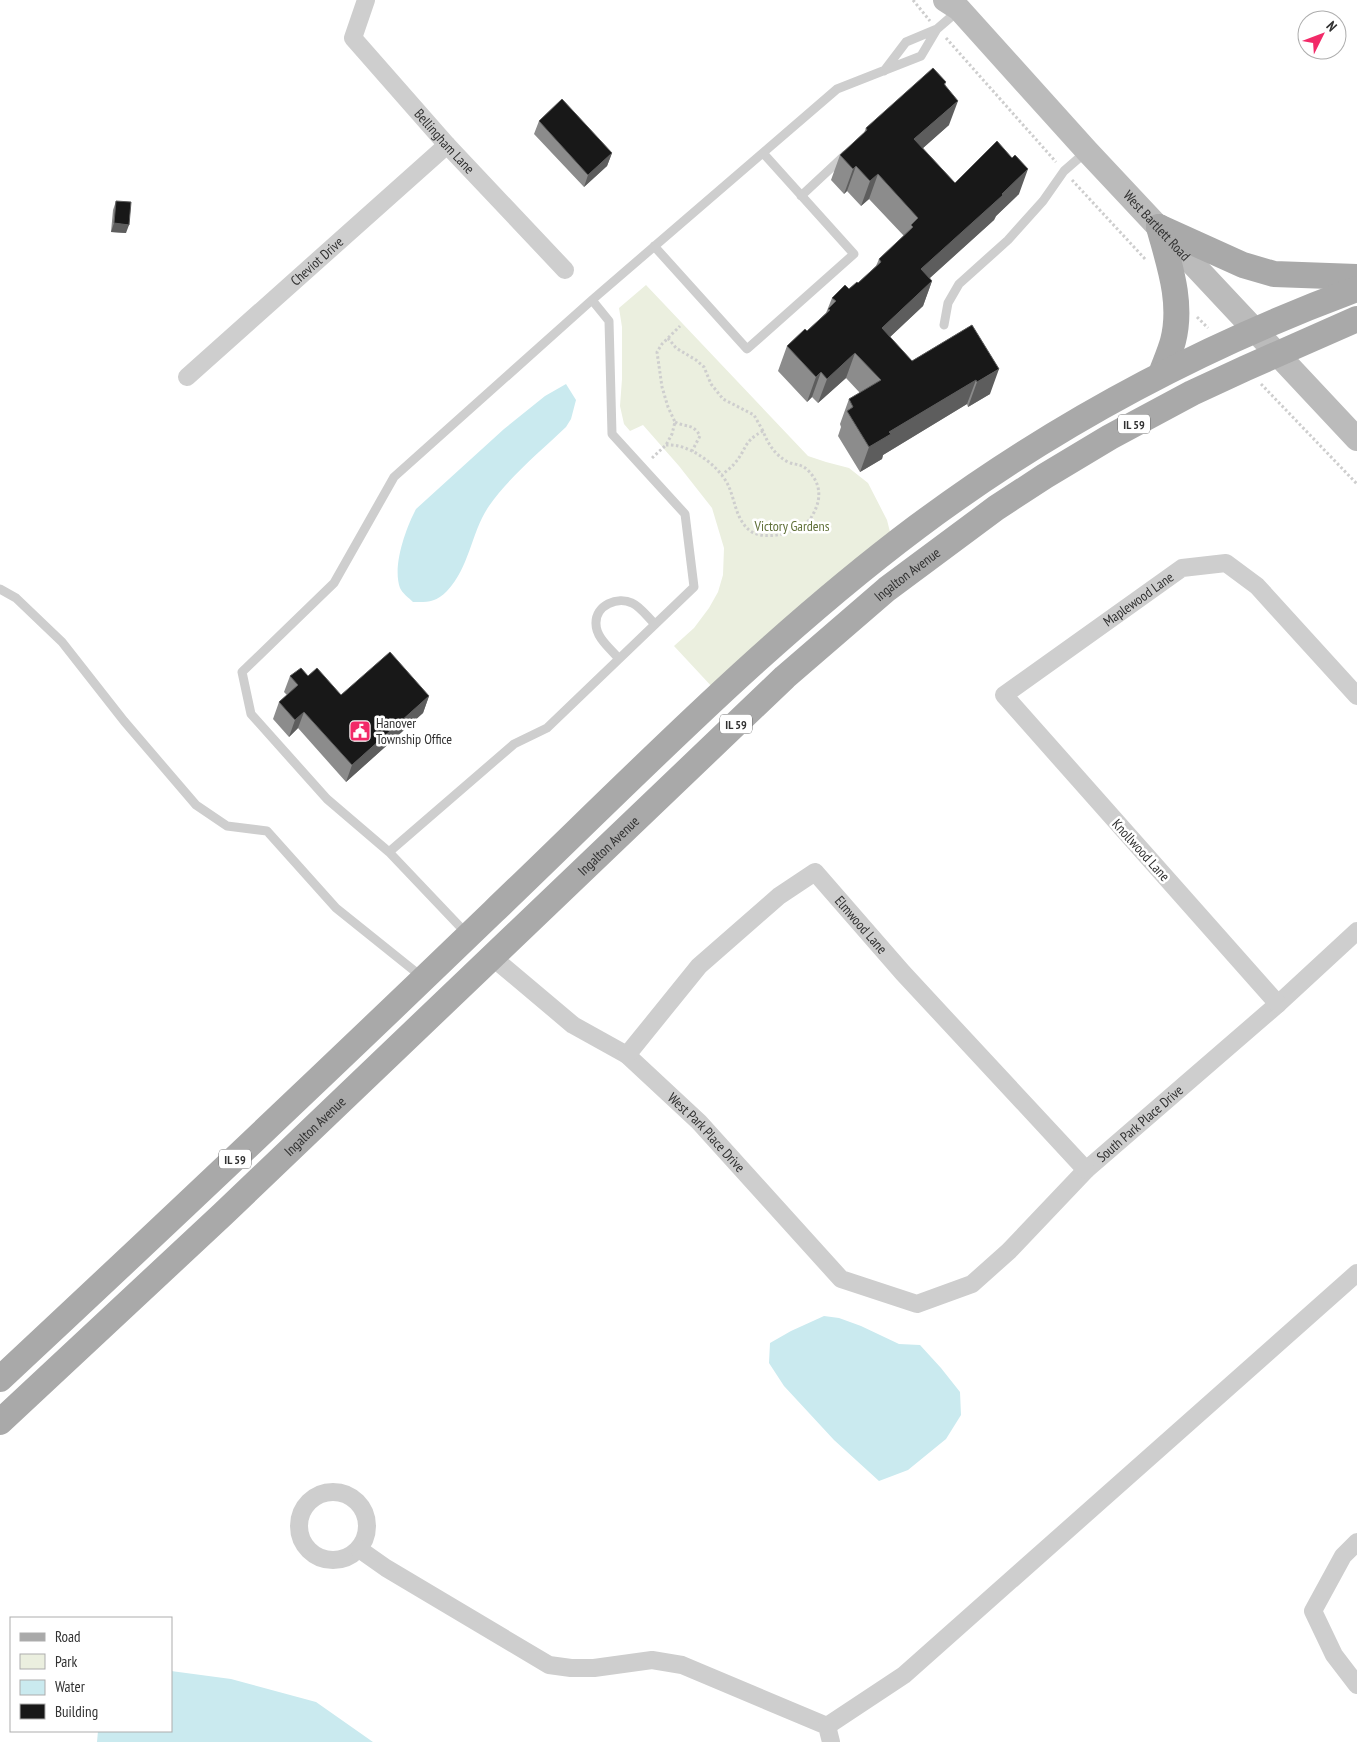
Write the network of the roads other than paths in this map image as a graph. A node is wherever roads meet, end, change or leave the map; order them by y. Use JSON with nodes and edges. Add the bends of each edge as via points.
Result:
{"nodes":[{"id":1,"x":366,"y":0,"type":"edge"},
{"id":2,"x":954,"y":3,"type":"edge"},
{"id":3,"x":937,"y":29,"type":"junction"},
{"id":4,"x":884,"y":72,"type":"junction"},
{"id":5,"x":447,"y":145,"type":"junction"},
{"id":6,"x":850,"y":150,"type":"edge"},
{"id":7,"x":1087,"y":151,"type":"junction"},
{"id":8,"x":763,"y":153,"type":"junction"},
{"id":9,"x":801,"y":196,"type":"junction"},
{"id":10,"x":1159,"y":227,"type":"junction"},
{"id":11,"x":654,"y":246,"type":"junction"},
{"id":12,"x":565,"y":270,"type":"dead end"},
{"id":13,"x":1357,"y":277,"type":"edge"},
{"id":14,"x":1357,"y":289,"type":"edge"},
{"id":15,"x":592,"y":300,"type":"junction"},
{"id":16,"x":1357,"y":319,"type":"edge"},
{"id":17,"x":944,"y":325,"type":"dead end"},
{"id":18,"x":1256,"y":329,"type":"junction"},
{"id":19,"x":1278,"y":354,"type":"junction"},
{"id":20,"x":1161,"y":374,"type":"junction"},
{"id":21,"x":187,"y":377,"type":"dead end"},
{"id":22,"x":1357,"y":439,"type":"edge"},
{"id":23,"x":0,"y":589,"type":"edge"},
{"id":24,"x":655,"y":624,"type":"junction"},
{"id":25,"x":619,"y":659,"type":"junction"},
{"id":26,"x":1004,"y":696,"type":"joint"},
{"id":27,"x":1357,"y":696,"type":"edge"},
{"id":28,"x":389,"y":852,"type":"junction"},
{"id":29,"x":1357,"y":931,"type":"edge"},
{"id":30,"x":469,"y":936,"type":"junction"},
{"id":31,"x":491,"y":956,"type":"junction"},
{"id":32,"x":424,"y":979,"type":"junction"},
{"id":33,"x":1278,"y":1004,"type":"junction"},
{"id":34,"x":627,"y":1055,"type":"junction"},
{"id":35,"x":1086,"y":1170,"type":"junction"},
{"id":36,"x":1357,"y":1273,"type":"edge"},
{"id":37,"x":918,"y":1304,"type":"joint"},
{"id":38,"x":0,"y":1379,"type":"edge"},
{"id":39,"x":0,"y":1422,"type":"edge"},
{"id":40,"x":1357,"y":1542,"type":"edge"},
{"id":41,"x":359,"y":1549,"type":"dead end"},
{"id":42,"x":1357,"y":1685,"type":"edge"},
{"id":43,"x":829,"y":1734,"type":"edge"}],
"edges":[{"from":1,"to":5,"type":"street","name":"Bellingham Lane","via":[[352,38]]},
{"from":2,"to":3,"type":"lane"},
{"from":2,"to":7,"type":"street","name":"West Bartlett Road"},
{"from":3,"to":4,"type":"lane","via":[[906,42]]},
{"from":3,"to":4,"type":"lane","via":[[921,56]]},
{"from":4,"to":8,"type":"lane","via":[[837,89]]},
{"from":5,"to":12,"type":"street","name":"Bellingham Lane"},
{"from":5,"to":21,"type":"street","name":"Cheviot Drive"},
{"from":6,"to":9,"type":"lane"},
{"from":7,"to":10,"type":"street","name":"West Bartlett Road"},
{"from":7,"to":17,"type":"lane","via":[[1064,171],[1043,201],[1008,240],[959,284],[948,303]]},
{"from":8,"to":9,"type":"lane"},
{"from":8,"to":11,"type":"lane"},
{"from":9,"to":11,"type":"lane","via":[[854,254],[747,350]]},
{"from":10,"to":13,"type":"main road","via":[[1243,265],[1274,274]]},
{"from":10,"to":18,"type":"street","name":"West Bartlett Road"},
{"from":10,"to":20,"type":"main road","via":[[1176,293],[1177,315],[1173,340]]},
{"from":11,"to":15,"type":"lane"},
{"from":14,"to":18,"type":"main road","number":"IL 59"},
{"from":15,"to":24,"type":"lane","via":[[609,321],[612,434],[685,514],[694,587]]},
{"from":15,"to":28,"type":"lane","via":[[394,478],[334,583],[242,672],[251,714],[327,799]]},
{"from":16,"to":19,"type":"main road","number":"IL 59"},
{"from":18,"to":19,"type":"street","name":"West Bartlett Road"},
{"from":18,"to":20,"type":"main road","number":"IL 59"},
{"from":19,"to":22,"type":"street","name":"West Bartlett Road"},
{"from":19,"to":31,"type":"main road","name":"Ingalton Avenue","number":"IL 59","via":[[1110,437],[996,508],[910,571],[785,678]]},
{"from":20,"to":30,"type":"main road","number":"IL 59","via":[[1041,442],[915,528],[856,574],[718,697]]},
{"from":23,"to":32,"type":"lane","via":[[16,598],[62,642],[124,721],[196,804],[227,826],[267,831],[336,908]]},
{"from":24,"to":25,"type":"lane"},
{"from":24,"to":25,"type":"lane","via":[[634,604],[620,599],[607,604],[599,613],[596,624],[601,638]]},
{"from":25,"to":28,"type":"lane","via":[[547,728],[514,744]]},
{"from":26,"to":27,"type":"street","name":"Maplewood Lane","via":[[1182,568],[1226,563],[1257,586]]},
{"from":26,"to":33,"type":"street","name":"Knollwood Lane"},
{"from":28,"to":30,"type":"lane"},
{"from":29,"to":33,"type":"street","name":"South Park Place Drive"},
{"from":30,"to":31,"type":"main road"},
{"from":30,"to":32,"type":"main road","number":"IL 59"},
{"from":31,"to":34,"type":"street","name":"West Park Place Drive","via":[[573,1025]]},
{"from":31,"to":39,"type":"main road","name":"Ingalton Avenue","number":"IL 59","via":[[216,1221]]},
{"from":32,"to":38,"type":"main road","number":"IL 59"},
{"from":33,"to":35,"type":"street","name":"South Park Place Drive"},
{"from":34,"to":35,"type":"street","name":"Elmwood Lane","via":[[699,966],[779,896],[816,872],[903,973]]},
{"from":34,"to":37,"type":"street","name":"West Park Place Drive","via":[[699,1122],[841,1279]]},
{"from":35,"to":37,"type":"street","name":"South Park Place Drive","via":[[1009,1251],[972,1284]]},
{"from":36,"to":43,"type":"street","via":[[904,1674]]},
{"from":40,"to":42,"type":"street","via":[[1342,1556],[1313,1611],[1334,1655]]},
{"from":41,"to":43,"type":"street","via":[[549,1665],[594,1668],[652,1660],[682,1666]]}]}
